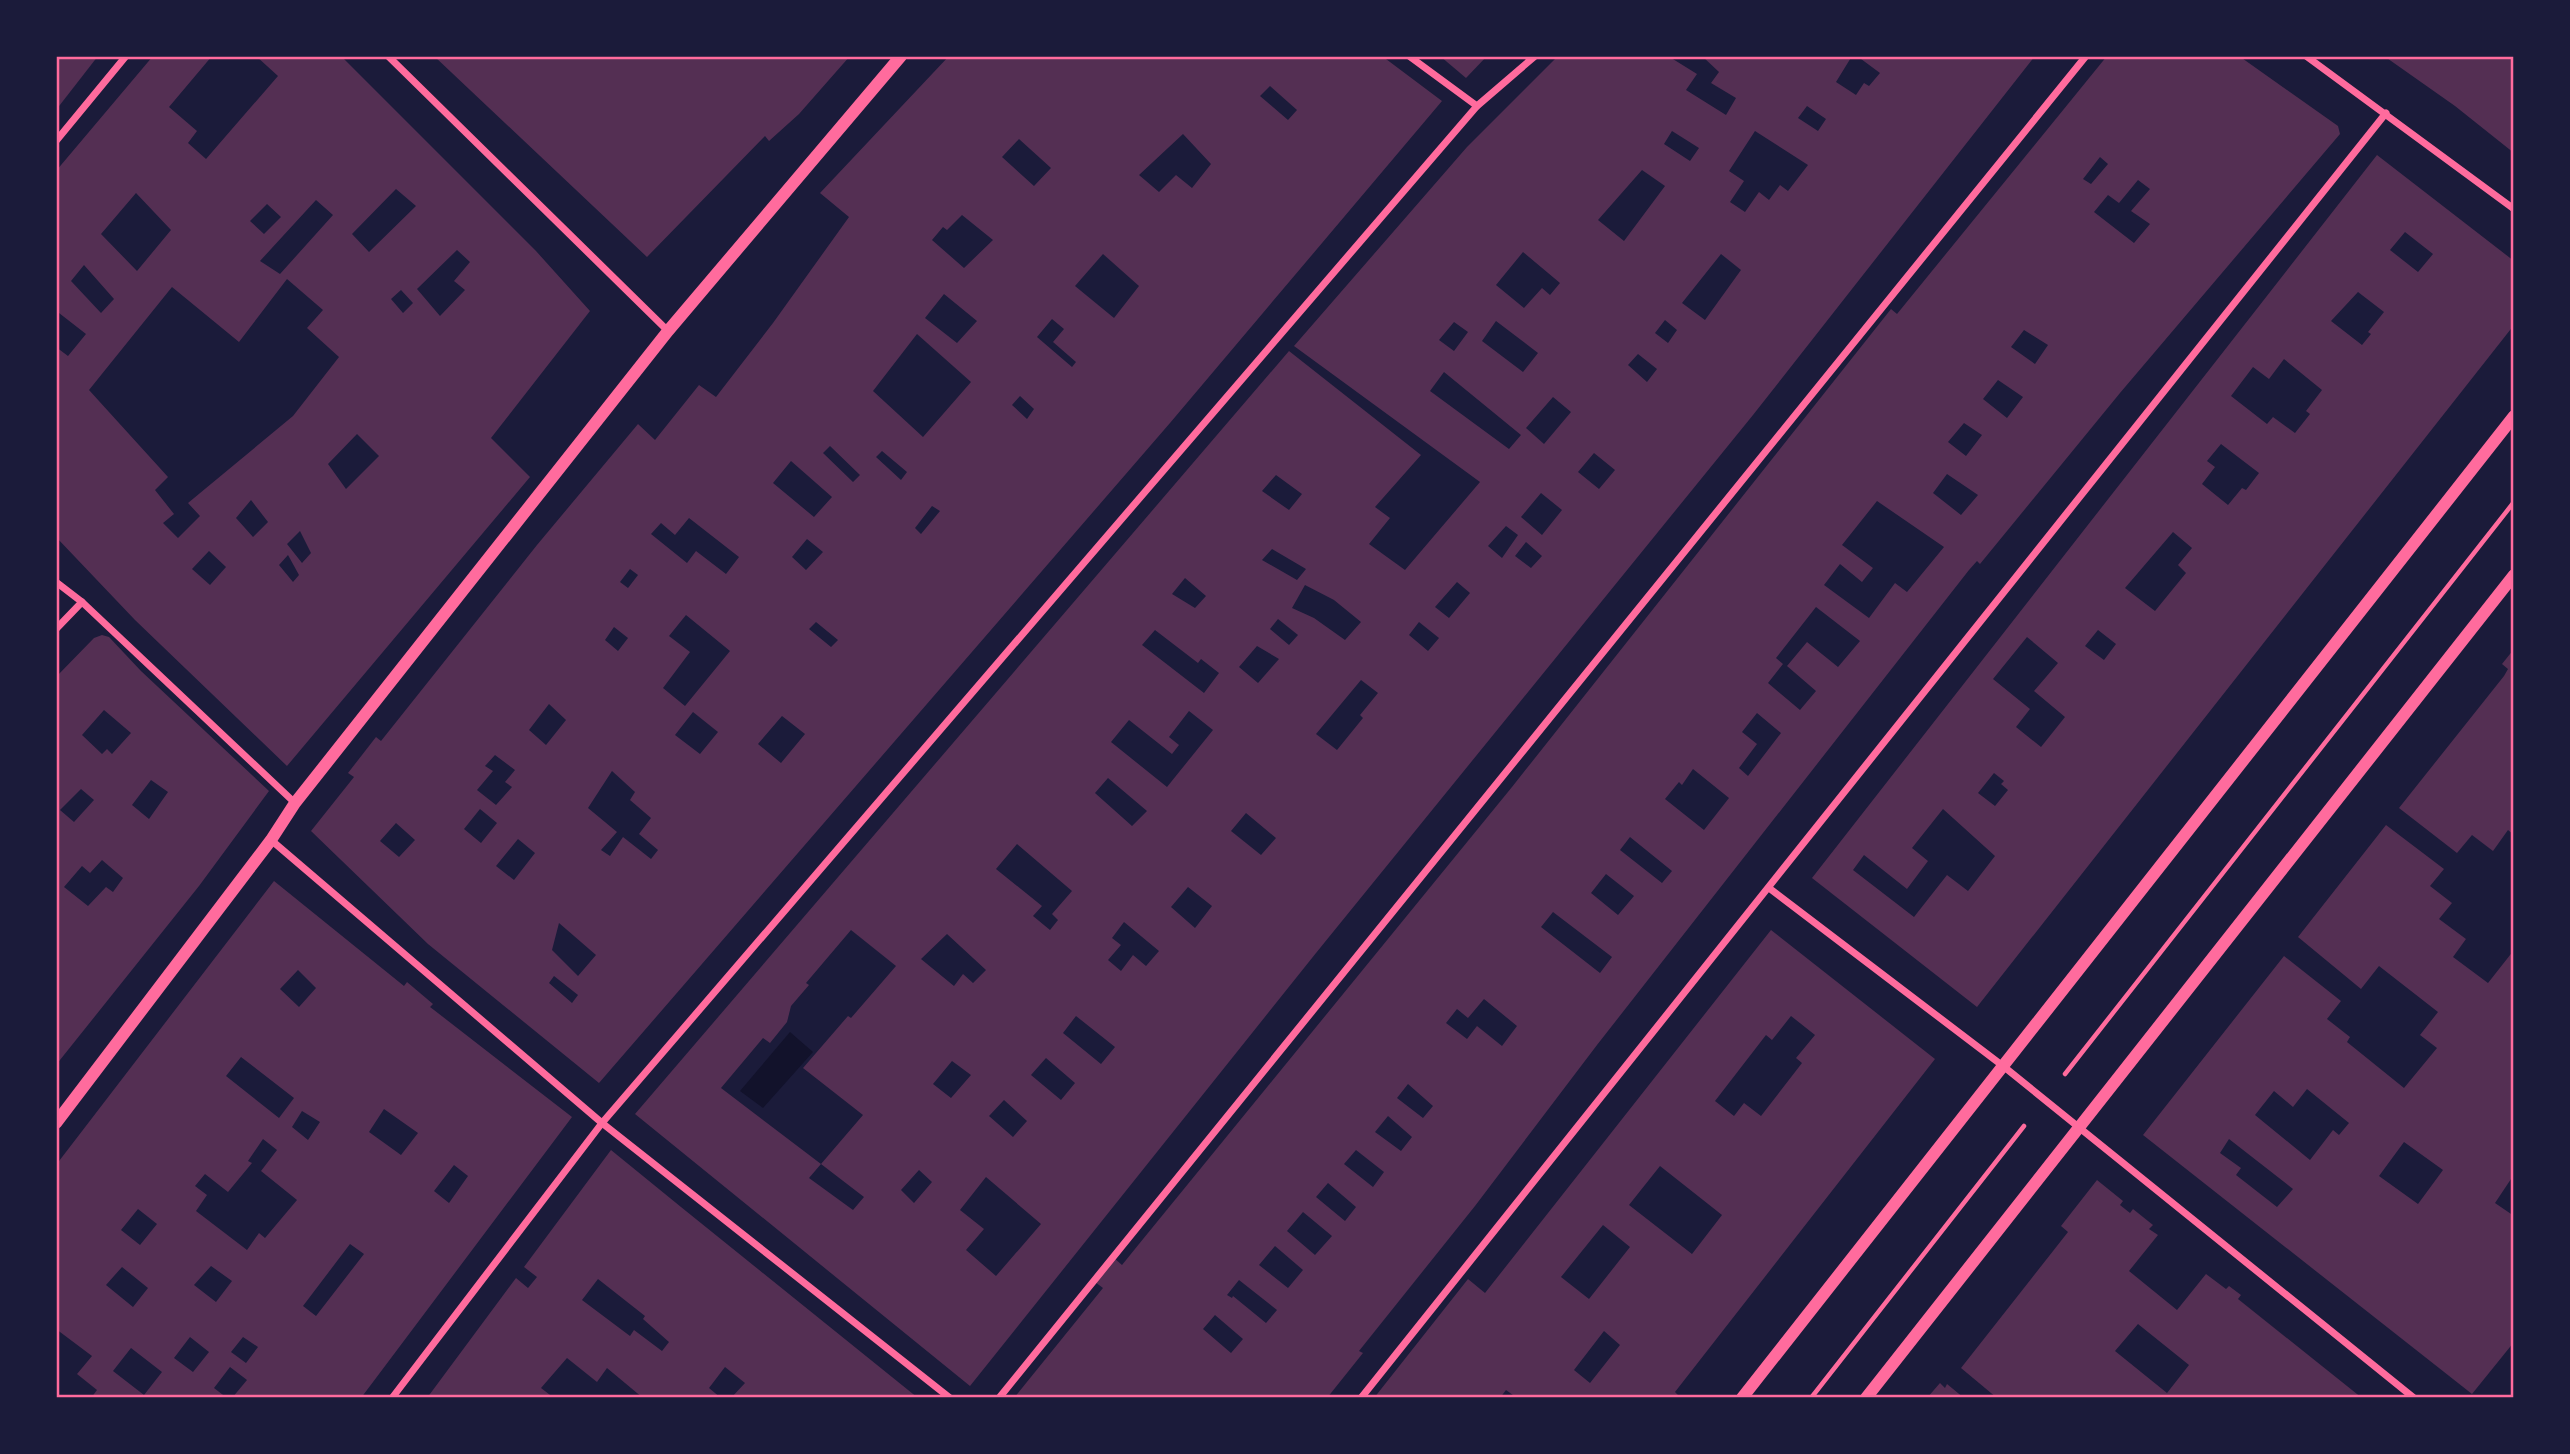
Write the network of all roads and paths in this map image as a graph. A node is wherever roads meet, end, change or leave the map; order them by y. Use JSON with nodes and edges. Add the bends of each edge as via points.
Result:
{"nodes":[{"id":1,"x":126,"y":56,"type":"edge"},
{"id":2,"x":388,"y":56,"type":"edge"},
{"id":3,"x":901,"y":56,"type":"edge"},
{"id":4,"x":1409,"y":56,"type":"edge"},
{"id":5,"x":1535,"y":56,"type":"edge"},
{"id":6,"x":2087,"y":56,"type":"edge"},
{"id":7,"x":2306,"y":56,"type":"edge"},
{"id":8,"x":1478,"y":106,"type":"junction"},
{"id":9,"x":2386,"y":114,"type":"junction"},
{"id":10,"x":56,"y":141,"type":"edge"},
{"id":11,"x":2514,"y":209,"type":"edge"},
{"id":12,"x":668,"y":331,"type":"junction"},
{"id":13,"x":2514,"y":416,"type":"edge"},
{"id":14,"x":2514,"y":502,"type":"edge"},
{"id":15,"x":2514,"y":575,"type":"edge"},
{"id":16,"x":56,"y":582,"type":"edge"},
{"id":17,"x":82,"y":602,"type":"junction"},
{"id":18,"x":56,"y":629,"type":"edge"},
{"id":19,"x":296,"y":803,"type":"junction"},
{"id":20,"x":271,"y":840,"type":"junction"},
{"id":21,"x":1769,"y":888,"type":"junction"},
{"id":22,"x":2003,"y":1066,"type":"junction"},
{"id":23,"x":2062,"y":1077,"type":"dead end"},
{"id":24,"x":56,"y":1123,"type":"edge"},
{"id":25,"x":602,"y":1123,"type":"junction"},
{"id":26,"x":2024,"y":1126,"type":"dead end"},
{"id":27,"x":2080,"y":1127,"type":"junction"},
{"id":28,"x":392,"y":1398,"type":"edge"},
{"id":29,"x":950,"y":1398,"type":"edge"},
{"id":30,"x":999,"y":1398,"type":"edge"},
{"id":31,"x":1361,"y":1398,"type":"edge"},
{"id":32,"x":1742,"y":1398,"type":"edge"},
{"id":33,"x":1811,"y":1398,"type":"edge"},
{"id":34,"x":1866,"y":1398,"type":"edge"},
{"id":35,"x":2414,"y":1398,"type":"edge"}],
"edges":[{"from":1,"to":10,"type":"street"},
{"from":2,"to":12,"type":"street"},
{"from":3,"to":12,"type":"street"},
{"from":4,"to":8,"type":"street"},
{"from":5,"to":8,"type":"street"},
{"from":6,"to":30,"type":"street"},
{"from":7,"to":9,"type":"street"},
{"from":8,"to":25,"type":"street"},
{"from":9,"to":11,"type":"street"},
{"from":9,"to":21,"type":"street"},
{"from":12,"to":19,"type":"street"},
{"from":13,"to":22,"type":"street"},
{"from":14,"to":23,"type":"path"},
{"from":15,"to":27,"type":"street"},
{"from":16,"to":17,"type":"street"},
{"from":17,"to":18,"type":"street"},
{"from":17,"to":19,"type":"street"},
{"from":19,"to":20,"type":"street"},
{"from":20,"to":24,"type":"street"},
{"from":20,"to":25,"type":"street"},
{"from":21,"to":22,"type":"street"},
{"from":21,"to":31,"type":"street"},
{"from":22,"to":27,"type":"street"},
{"from":22,"to":32,"type":"street"},
{"from":25,"to":28,"type":"street"},
{"from":25,"to":29,"type":"street"},
{"from":26,"to":33,"type":"path"},
{"from":27,"to":34,"type":"street"},
{"from":27,"to":35,"type":"street"}]}
